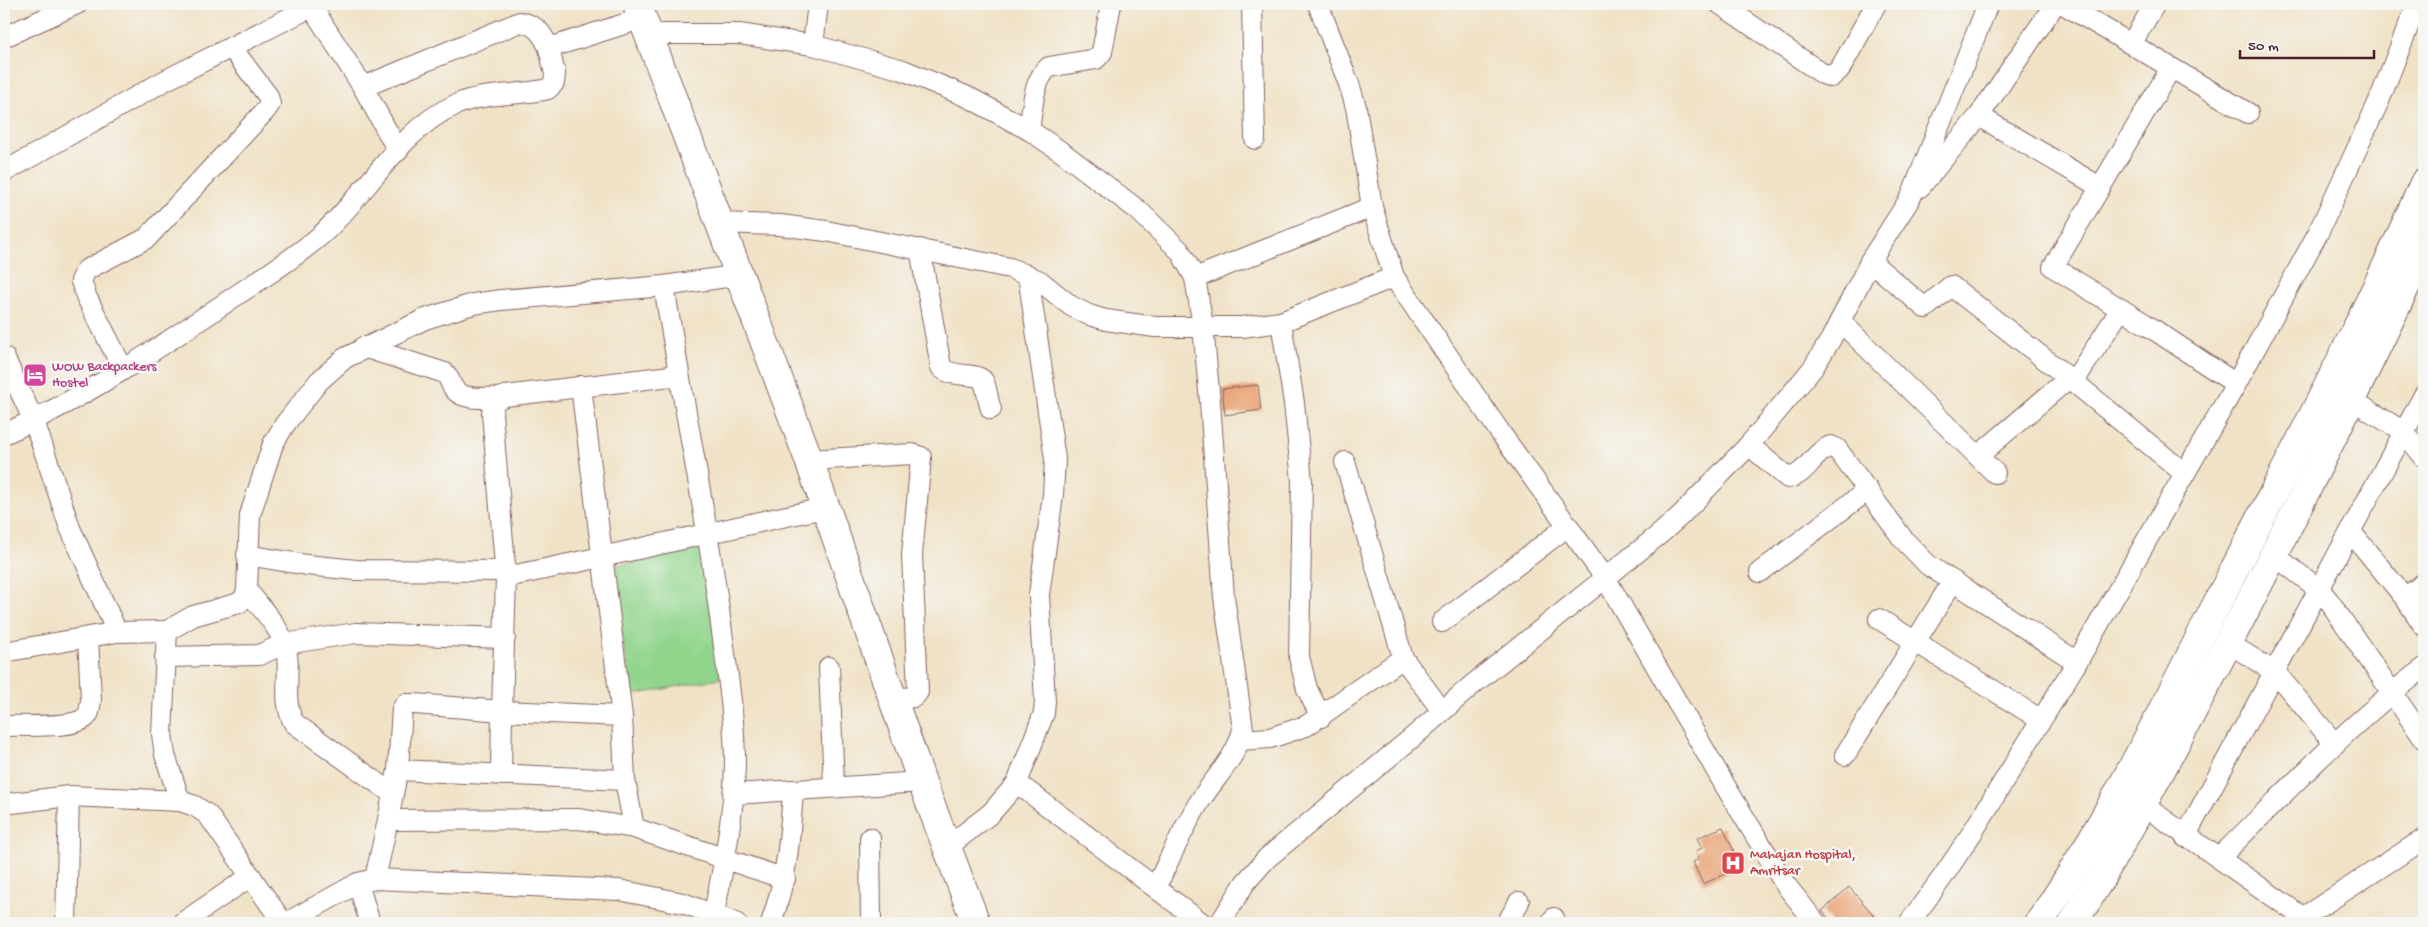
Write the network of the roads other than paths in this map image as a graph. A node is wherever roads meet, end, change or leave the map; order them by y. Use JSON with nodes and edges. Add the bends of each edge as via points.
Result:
{"nodes":[{"id":1,"x":76,"y":4,"type":"edge"},
{"id":2,"x":818,"y":4,"type":"edge"},
{"id":3,"x":1111,"y":4,"type":"edge"},
{"id":4,"x":1252,"y":4,"type":"edge"},
{"id":5,"x":1318,"y":4,"type":"edge"},
{"id":6,"x":1720,"y":4,"type":"edge"},
{"id":7,"x":1876,"y":4,"type":"edge"},
{"id":8,"x":1988,"y":4,"type":"edge"},
{"id":9,"x":2055,"y":4,"type":"edge"},
{"id":10,"x":2063,"y":4,"type":"edge"},
{"id":11,"x":2155,"y":4,"type":"edge"},
{"id":12,"x":2417,"y":4,"type":"edge"},
{"id":13,"x":313,"y":5,"type":"edge"},
{"id":14,"x":643,"y":18,"type":"edge"},
{"id":15,"x":4,"y":37,"type":"edge"},
{"id":16,"x":2131,"y":44,"type":"junction"},
{"id":17,"x":813,"y":45,"type":"junction"},
{"id":18,"x":231,"y":47,"type":"junction"},
{"id":19,"x":549,"y":48,"type":"junction"},
{"id":20,"x":2171,"y":68,"type":"junction"},
{"id":21,"x":363,"y":87,"type":"junction"},
{"id":22,"x":2248,"y":113,"type":"dead end"},
{"id":23,"x":1979,"y":116,"type":"junction"},
{"id":24,"x":1029,"y":130,"type":"junction"},
{"id":25,"x":1255,"y":139,"type":"dead end"},
{"id":26,"x":398,"y":151,"type":"junction"},
{"id":27,"x":4,"y":172,"type":"edge"},
{"id":28,"x":2424,"y":183,"type":"edge"},
{"id":29,"x":2100,"y":187,"type":"junction"},
{"id":30,"x":1911,"y":196,"type":"junction"},
{"id":31,"x":1372,"y":207,"type":"junction"},
{"id":32,"x":719,"y":223,"type":"junction"},
{"id":33,"x":2424,"y":248,"type":"edge"},
{"id":34,"x":920,"y":249,"type":"junction"},
{"id":35,"x":1870,"y":261,"type":"junction"},
{"id":36,"x":740,"y":275,"type":"junction"},
{"id":37,"x":1028,"y":275,"type":"junction"},
{"id":38,"x":1195,"y":278,"type":"junction"},
{"id":39,"x":1394,"y":278,"type":"junction"},
{"id":40,"x":664,"y":286,"type":"junction"},
{"id":41,"x":2120,"y":309,"type":"junction"},
{"id":42,"x":1840,"y":321,"type":"junction"},
{"id":43,"x":1280,"y":322,"type":"junction"},
{"id":44,"x":1203,"y":326,"type":"junction"},
{"id":45,"x":364,"y":347,"type":"junction"},
{"id":46,"x":4,"y":357,"type":"edge"},
{"id":47,"x":123,"y":368,"type":"junction"},
{"id":48,"x":679,"y":375,"type":"junction"},
{"id":49,"x":2071,"y":379,"type":"junction"},
{"id":50,"x":2236,"y":384,"type":"junction"},
{"id":51,"x":581,"y":386,"type":"junction"},
{"id":52,"x":2424,"y":395,"type":"edge"},
{"id":53,"x":498,"y":398,"type":"junction"},
{"id":54,"x":2352,"y":400,"type":"junction"},
{"id":55,"x":991,"y":409,"type":"dead end"},
{"id":56,"x":34,"y":421,"type":"junction"},
{"id":57,"x":2404,"y":432,"type":"junction"},
{"id":58,"x":4,"y":434,"type":"edge"},
{"id":59,"x":1749,"y":445,"type":"junction"},
{"id":60,"x":1978,"y":456,"type":"junction"},
{"id":61,"x":2424,"y":457,"type":"edge"},
{"id":62,"x":809,"y":460,"type":"junction"},
{"id":63,"x":1345,"y":462,"type":"dead end"},
{"id":64,"x":1995,"y":473,"type":"dead end"},
{"id":65,"x":2184,"y":473,"type":"junction"},
{"id":66,"x":1868,"y":490,"type":"junction"},
{"id":67,"x":825,"y":508,"type":"junction"},
{"id":68,"x":1568,"y":526,"type":"junction"},
{"id":69,"x":708,"y":532,"type":"junction"},
{"id":70,"x":2351,"y":532,"type":"junction"},
{"id":71,"x":247,"y":555,"type":"junction"},
{"id":72,"x":2274,"y":556,"type":"junction"},
{"id":73,"x":602,"y":558,"type":"junction"},
{"id":74,"x":1760,"y":572,"type":"dead end"},
{"id":75,"x":506,"y":574,"type":"junction"},
{"id":76,"x":1606,"y":579,"type":"junction"},
{"id":77,"x":1953,"y":581,"type":"junction"},
{"id":78,"x":2424,"y":583,"type":"edge"},
{"id":79,"x":247,"y":590,"type":"junction"},
{"id":80,"x":2320,"y":590,"type":"junction"},
{"id":81,"x":2405,"y":598,"type":"junction"},
{"id":82,"x":1879,"y":619,"type":"dead end"},
{"id":83,"x":1442,"y":622,"type":"dead end"},
{"id":84,"x":2424,"y":626,"type":"edge"},
{"id":85,"x":166,"y":630,"type":"junction"},
{"id":86,"x":117,"y":632,"type":"junction"},
{"id":87,"x":88,"y":637,"type":"junction"},
{"id":88,"x":504,"y":638,"type":"junction"},
{"id":89,"x":1916,"y":641,"type":"junction"},
{"id":90,"x":2228,"y":643,"type":"junction"},
{"id":91,"x":284,"y":644,"type":"junction"},
{"id":92,"x":4,"y":652,"type":"edge"},
{"id":93,"x":165,"y":657,"type":"junction"},
{"id":94,"x":1403,"y":658,"type":"junction"},
{"id":95,"x":2077,"y":662,"type":"junction"},
{"id":96,"x":829,"y":667,"type":"dead end"},
{"id":97,"x":2424,"y":668,"type":"edge"},
{"id":98,"x":2275,"y":672,"type":"junction"},
{"id":99,"x":2392,"y":692,"type":"junction"},
{"id":100,"x":892,"y":699,"type":"junction"},
{"id":101,"x":502,"y":711,"type":"junction"},
{"id":102,"x":1442,"y":711,"type":"junction"},
{"id":103,"x":622,"y":716,"type":"junction"},
{"id":104,"x":1321,"y":717,"type":"junction"},
{"id":105,"x":2041,"y":720,"type":"junction"},
{"id":106,"x":4,"y":726,"type":"edge"},
{"id":107,"x":2424,"y":739,"type":"edge"},
{"id":108,"x":1240,"y":740,"type":"junction"},
{"id":109,"x":2335,"y":744,"type":"junction"},
{"id":110,"x":1845,"y":755,"type":"dead end"},
{"id":111,"x":398,"y":770,"type":"junction"},
{"id":112,"x":501,"y":774,"type":"junction"},
{"id":113,"x":625,"y":780,"type":"junction"},
{"id":114,"x":922,"y":782,"type":"junction"},
{"id":115,"x":1017,"y":784,"type":"junction"},
{"id":116,"x":834,"y":787,"type":"junction"},
{"id":117,"x":793,"y":790,"type":"junction"},
{"id":118,"x":393,"y":794,"type":"junction"},
{"id":119,"x":734,"y":794,"type":"junction"},
{"id":120,"x":69,"y":796,"type":"junction"},
{"id":121,"x":180,"y":801,"type":"junction"},
{"id":122,"x":4,"y":804,"type":"edge"},
{"id":123,"x":2143,"y":805,"type":"junction"},
{"id":124,"x":388,"y":820,"type":"junction"},
{"id":125,"x":634,"y":828,"type":"junction"},
{"id":126,"x":2185,"y":837,"type":"junction"},
{"id":127,"x":870,"y":838,"type":"dead end"},
{"id":128,"x":2424,"y":839,"type":"edge"},
{"id":129,"x":946,"y":848,"type":"junction"},
{"id":130,"x":2220,"y":858,"type":"junction"},
{"id":131,"x":724,"y":860,"type":"junction"},
{"id":132,"x":251,"y":876,"type":"junction"},
{"id":133,"x":785,"y":879,"type":"junction"},
{"id":134,"x":367,"y":881,"type":"junction"},
{"id":135,"x":1156,"y":887,"type":"junction"},
{"id":136,"x":1518,"y":902,"type":"dead end"},
{"id":137,"x":714,"y":913,"type":"junction"},
{"id":138,"x":2308,"y":920,"type":"edge"},
{"id":139,"x":66,"y":923,"type":"edge"},
{"id":140,"x":182,"y":923,"type":"edge"},
{"id":141,"x":284,"y":923,"type":"edge"},
{"id":142,"x":370,"y":923,"type":"edge"},
{"id":143,"x":736,"y":923,"type":"edge"},
{"id":144,"x":771,"y":923,"type":"edge"},
{"id":145,"x":872,"y":923,"type":"edge"},
{"id":146,"x":976,"y":923,"type":"edge"},
{"id":147,"x":1202,"y":923,"type":"edge"},
{"id":148,"x":1220,"y":923,"type":"edge"},
{"id":149,"x":1507,"y":923,"type":"edge"},
{"id":150,"x":1816,"y":923,"type":"edge"},
{"id":151,"x":1909,"y":923,"type":"edge"},
{"id":152,"x":2039,"y":923,"type":"edge"},
{"id":153,"x":2073,"y":923,"type":"edge"}],
"edges":[{"from":1,"to":15,"type":"street"},
{"from":2,"to":17,"type":"street"},
{"from":3,"to":24,"type":"street","via":[[1102,52],[1096,59],[1050,67],[1044,72],[1038,82]]},
{"from":4,"to":25,"type":"street"},
{"from":5,"to":31,"type":"street","via":[[1356,106]]},
{"from":6,"to":7,"type":"street","via":[[1831,77],[1840,69]]},
{"from":8,"to":30,"type":"street"},
{"from":9,"to":23,"type":"street"},
{"from":10,"to":16,"type":"street"},
{"from":11,"to":16,"type":"street"},
{"from":12,"to":50,"type":"street","via":[[2379,100],[2318,233]]},
{"from":13,"to":18,"type":"street"},
{"from":13,"to":21,"type":"street"},
{"from":14,"to":17,"type":"street"},
{"from":14,"to":19,"type":"street"},
{"from":14,"to":32,"type":"main road"},
{"from":16,"to":20,"type":"street"},
{"from":17,"to":24,"type":"street","via":[[903,70],[970,98]]},
{"from":18,"to":27,"type":"street","via":[[164,81]]},
{"from":18,"to":47,"type":"street","via":[[268,96],[270,104],[147,238],[86,270],[81,281]]},
{"from":19,"to":21,"type":"street","via":[[536,27],[520,22]]},
{"from":19,"to":26,"type":"street","via":[[555,74],[554,83],[548,89],[471,99],[454,105],[419,130]]},
{"from":20,"to":22,"type":"street"},
{"from":20,"to":29,"type":"street"},
{"from":21,"to":26,"type":"street"},
{"from":23,"to":29,"type":"street"},
{"from":23,"to":30,"type":"street"},
{"from":24,"to":38,"type":"street","via":[[1138,210],[1180,251]]},
{"from":26,"to":47,"type":"street","via":[[310,245],[182,333]]},
{"from":28,"to":152,"type":"main road","via":[[2327,389],[2200,636],[2072,873]]},
{"from":29,"to":41,"type":"street","via":[[2053,267]]},
{"from":30,"to":35,"type":"street"},
{"from":31,"to":38,"type":"street"},
{"from":31,"to":39,"type":"street"},
{"from":32,"to":34,"type":"street","via":[[800,227]]},
{"from":32,"to":36,"type":"main road"},
{"from":33,"to":54,"type":"main road"},
{"from":34,"to":37,"type":"street","via":[[1010,268]]},
{"from":34,"to":55,"type":"street","via":[[941,367],[949,374],[980,378]]},
{"from":35,"to":42,"type":"street"},
{"from":35,"to":49,"type":"street","via":[[1925,308],[1951,286]]},
{"from":36,"to":40,"type":"street"},
{"from":36,"to":62,"type":"main road"},
{"from":37,"to":44,"type":"street","via":[[1071,306],[1106,320],[1155,328]]},
{"from":37,"to":115,"type":"street","via":[[1054,444],[1054,478],[1039,595],[1044,713]]},
{"from":38,"to":44,"type":"street"},
{"from":39,"to":43,"type":"street"},
{"from":39,"to":68,"type":"street"},
{"from":40,"to":45,"type":"street","via":[[473,304],[425,319]]},
{"from":40,"to":48,"type":"street"},
{"from":41,"to":49,"type":"street"},
{"from":41,"to":50,"type":"street"},
{"from":42,"to":59,"type":"street","via":[[1813,368]]},
{"from":42,"to":60,"type":"street"},
{"from":43,"to":44,"type":"street"},
{"from":43,"to":104,"type":"street","via":[[1294,403],[1302,481],[1299,657],[1307,689]]},
{"from":44,"to":108,"type":"street","via":[[1224,597],[1242,717]]},
{"from":45,"to":53,"type":"street","via":[[445,373],[461,396]]},
{"from":45,"to":71,"type":"street","via":[[318,380],[273,444],[250,516]]},
{"from":46,"to":56,"type":"street"},
{"from":47,"to":56,"type":"street"},
{"from":48,"to":51,"type":"street"},
{"from":48,"to":69,"type":"street"},
{"from":49,"to":60,"type":"street"},
{"from":49,"to":65,"type":"street"},
{"from":50,"to":65,"type":"street"},
{"from":51,"to":53,"type":"street"},
{"from":51,"to":73,"type":"street"},
{"from":52,"to":57,"type":"street"},
{"from":53,"to":75,"type":"street","via":[[492,413]]},
{"from":54,"to":57,"type":"street"},
{"from":54,"to":72,"type":"main road"},
{"from":56,"to":58,"type":"street"},
{"from":56,"to":86,"type":"street","via":[[70,528]]},
{"from":57,"to":61,"type":"street"},
{"from":57,"to":70,"type":"street"},
{"from":59,"to":66,"type":"street","via":[[1788,478],[1796,477],[1831,446],[1843,454]]},
{"from":59,"to":76,"type":"street","via":[[1680,516]]},
{"from":60,"to":64,"type":"street"},
{"from":62,"to":67,"type":"main road"},
{"from":62,"to":100,"type":"street","via":[[912,454],[921,457],[912,555],[918,692],[914,697]]},
{"from":63,"to":94,"type":"street"},
{"from":65,"to":95,"type":"street"},
{"from":66,"to":74,"type":"street"},
{"from":66,"to":77,"type":"street","via":[[1914,552]]},
{"from":67,"to":69,"type":"street"},
{"from":67,"to":100,"type":"main road"},
{"from":68,"to":76,"type":"street"},
{"from":68,"to":83,"type":"street"},
{"from":69,"to":73,"type":"street"},
{"from":69,"to":119,"type":"street","via":[[726,659],[735,762]]},
{"from":70,"to":80,"type":"street"},
{"from":70,"to":81,"type":"street"},
{"from":71,"to":75,"type":"street","via":[[356,570]]},
{"from":71,"to":79,"type":"street"},
{"from":72,"to":80,"type":"street"},
{"from":72,"to":90,"type":"main road"},
{"from":73,"to":75,"type":"street"},
{"from":73,"to":103,"type":"street"},
{"from":75,"to":88,"type":"street"},
{"from":76,"to":102,"type":"street"},
{"from":76,"to":150,"type":"street","via":[[1727,789],[1785,884]]},
{"from":77,"to":89,"type":"street"},
{"from":77,"to":95,"type":"street"},
{"from":78,"to":81,"type":"street"},
{"from":79,"to":85,"type":"street","via":[[239,603],[193,616]]},
{"from":79,"to":91,"type":"street"},
{"from":80,"to":98,"type":"street"},
{"from":80,"to":99,"type":"street"},
{"from":81,"to":84,"type":"street"},
{"from":82,"to":89,"type":"street"},
{"from":85,"to":86,"type":"street"},
{"from":85,"to":93,"type":"street"},
{"from":86,"to":87,"type":"street"},
{"from":87,"to":92,"type":"street"},
{"from":87,"to":106,"type":"street","via":[[91,700],[90,711],[85,718],[73,724]]},
{"from":88,"to":91,"type":"street","via":[[356,633]]},
{"from":88,"to":101,"type":"street"},
{"from":89,"to":105,"type":"street"},
{"from":89,"to":110,"type":"street"},
{"from":90,"to":98,"type":"street"},
{"from":90,"to":123,"type":"main road"},
{"from":91,"to":93,"type":"street","via":[[258,655]]},
{"from":91,"to":118,"type":"street","via":[[288,704],[294,723]]},
{"from":93,"to":121,"type":"street","via":[[162,734]]},
{"from":94,"to":102,"type":"street"},
{"from":94,"to":104,"type":"street"},
{"from":95,"to":105,"type":"street"},
{"from":96,"to":116,"type":"street"},
{"from":97,"to":99,"type":"street"},
{"from":98,"to":109,"type":"street"},
{"from":98,"to":126,"type":"street"},
{"from":99,"to":107,"type":"street"},
{"from":99,"to":109,"type":"street"},
{"from":100,"to":114,"type":"main road"},
{"from":101,"to":103,"type":"street"},
{"from":101,"to":111,"type":"street","via":[[406,704],[402,709]]},
{"from":101,"to":112,"type":"street"},
{"from":102,"to":148,"type":"street","via":[[1267,858],[1245,884]]},
{"from":103,"to":113,"type":"street"},
{"from":104,"to":108,"type":"street","via":[[1289,733]]},
{"from":105,"to":151,"type":"street","via":[[1947,871]]},
{"from":108,"to":135,"type":"street","via":[[1232,757],[1200,800]]},
{"from":109,"to":130,"type":"street"},
{"from":111,"to":112,"type":"street"},
{"from":111,"to":118,"type":"street"},
{"from":112,"to":113,"type":"street"},
{"from":113,"to":125,"type":"street"},
{"from":114,"to":116,"type":"street"},
{"from":114,"to":129,"type":"main road"},
{"from":115,"to":129,"type":"street","via":[[991,813]]},
{"from":115,"to":135,"type":"street"},
{"from":116,"to":117,"type":"street"},
{"from":117,"to":119,"type":"street"},
{"from":117,"to":133,"type":"street"},
{"from":118,"to":124,"type":"street"},
{"from":119,"to":131,"type":"street"},
{"from":120,"to":121,"type":"street"},
{"from":120,"to":122,"type":"street"},
{"from":120,"to":139,"type":"street"},
{"from":121,"to":132,"type":"street","via":[[195,806],[208,816]]},
{"from":123,"to":126,"type":"street"},
{"from":123,"to":153,"type":"main road"},
{"from":124,"to":125,"type":"street","via":[[579,819]]},
{"from":124,"to":134,"type":"street"},
{"from":125,"to":131,"type":"street"},
{"from":126,"to":130,"type":"street"},
{"from":127,"to":145,"type":"street"},
{"from":128,"to":138,"type":"street"},
{"from":129,"to":146,"type":"main road"},
{"from":130,"to":138,"type":"street"},
{"from":131,"to":133,"type":"street"},
{"from":131,"to":137,"type":"street"},
{"from":132,"to":140,"type":"street"},
{"from":132,"to":141,"type":"street"},
{"from":133,"to":144,"type":"street"},
{"from":134,"to":137,"type":"street","via":[[619,890],[654,895]]},
{"from":134,"to":141,"type":"street"},
{"from":134,"to":142,"type":"street"},
{"from":135,"to":147,"type":"street"},
{"from":136,"to":149,"type":"street"},
{"from":137,"to":143,"type":"street"}]}
